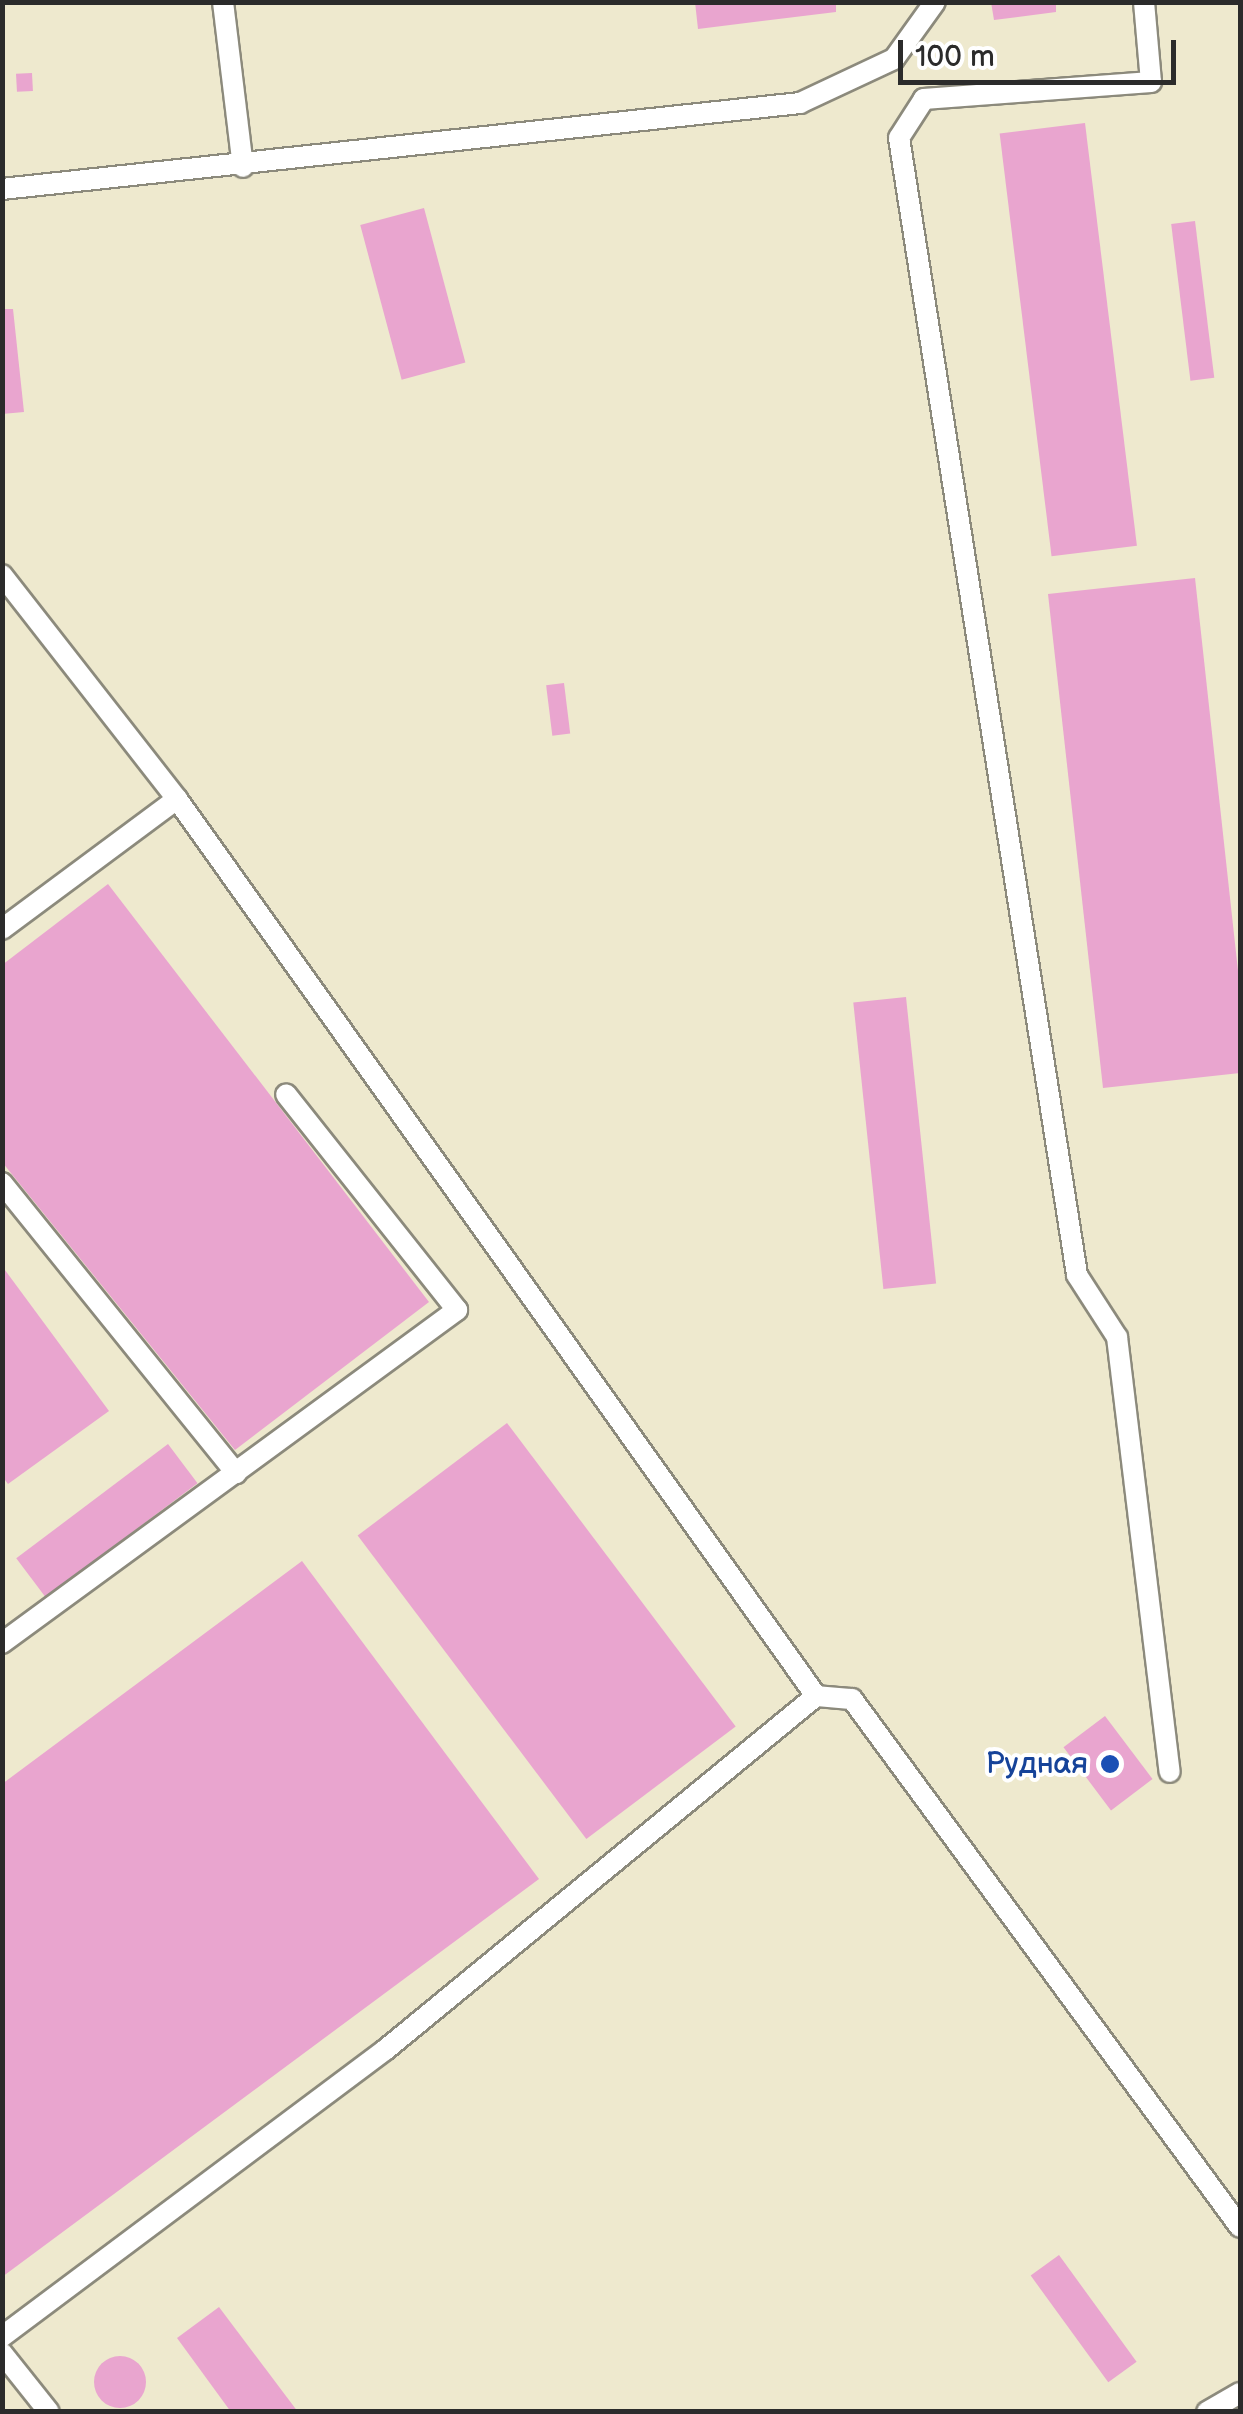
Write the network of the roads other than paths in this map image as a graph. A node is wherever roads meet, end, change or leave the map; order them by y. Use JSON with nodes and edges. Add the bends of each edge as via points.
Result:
{"nodes":[{"id":1,"x":223,"y":2,"type":"edge"},
{"id":2,"x":935,"y":2,"type":"edge"},
{"id":3,"x":1144,"y":2,"type":"edge"},
{"id":4,"x":243,"y":166,"type":"junction"},
{"id":5,"x":2,"y":189,"type":"edge"},
{"id":6,"x":2,"y":576,"type":"edge"},
{"id":7,"x":177,"y":799,"type":"junction"},
{"id":8,"x":2,"y":929,"type":"edge"},
{"id":9,"x":286,"y":1094,"type":"dead end"},
{"id":10,"x":2,"y":1183,"type":"edge"},
{"id":11,"x":236,"y":1473,"type":"junction"},
{"id":12,"x":2,"y":1643,"type":"edge"},
{"id":13,"x":816,"y":1696,"type":"junction"},
{"id":14,"x":1170,"y":1772,"type":"dead end"},
{"id":15,"x":1240,"y":2226,"type":"edge"},
{"id":16,"x":2,"y":2337,"type":"edge"},
{"id":17,"x":2,"y":2354,"type":"edge"},
{"id":18,"x":1240,"y":2393,"type":"edge"},
{"id":19,"x":49,"y":2412,"type":"edge"},
{"id":20,"x":1207,"y":2412,"type":"edge"}],
"edges":[{"from":1,"to":4,"type":"street"},
{"from":2,"to":4,"type":"street","via":[[894,59],[800,103]]},
{"from":3,"to":14,"type":"street","via":[[1151,82],[924,99],[899,138],[1076,1275],[1117,1337]]},
{"from":4,"to":5,"type":"street"},
{"from":6,"to":7,"type":"street"},
{"from":7,"to":8,"type":"street"},
{"from":7,"to":13,"type":"street"},
{"from":9,"to":11,"type":"street","via":[[457,1310]]},
{"from":10,"to":11,"type":"street"},
{"from":11,"to":12,"type":"street"},
{"from":13,"to":15,"type":"street","via":[[852,1699]]},
{"from":13,"to":16,"type":"street","via":[[385,2050]]},
{"from":17,"to":19,"type":"street"},
{"from":18,"to":20,"type":"street"}]}
